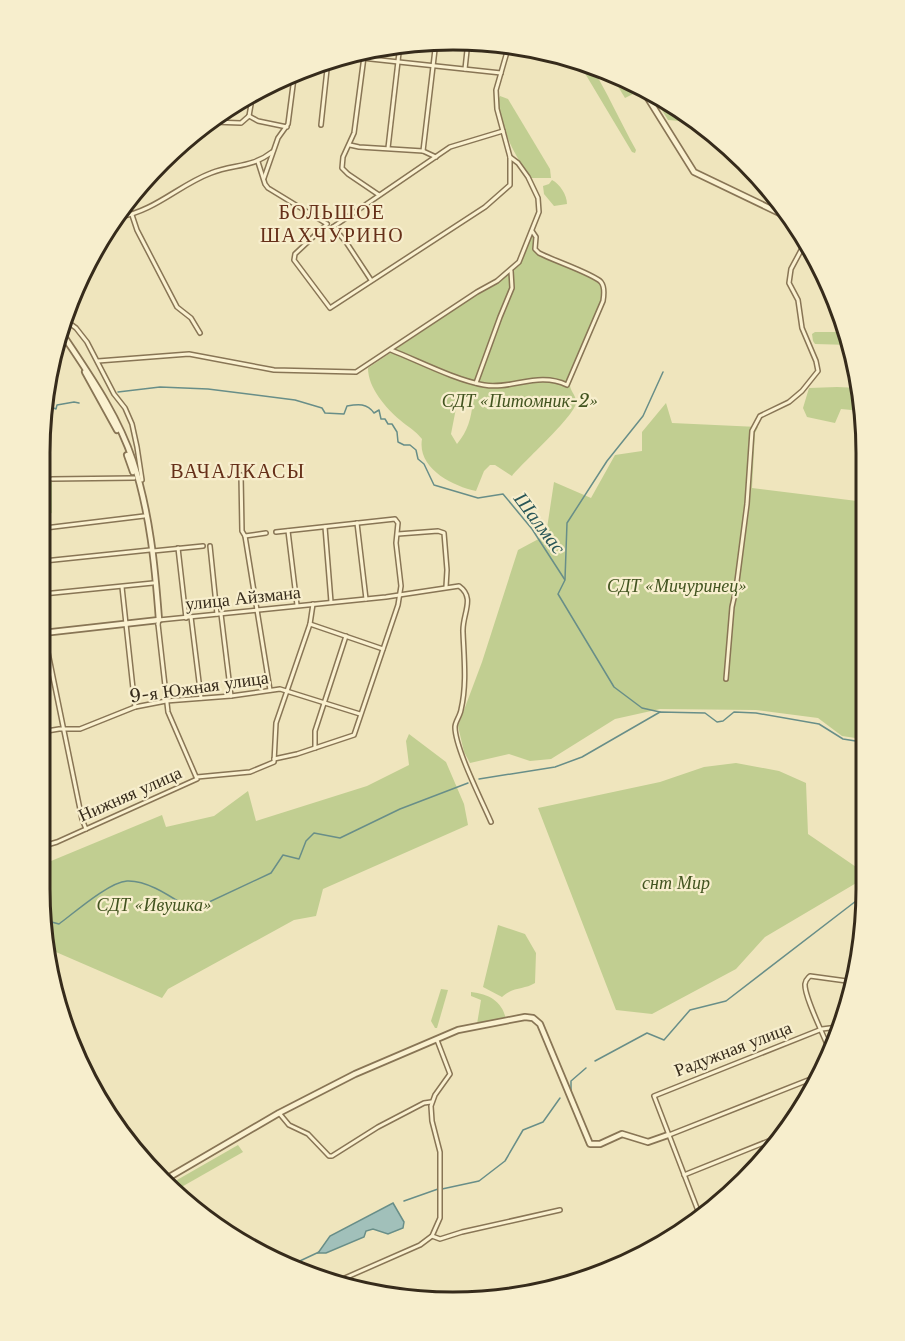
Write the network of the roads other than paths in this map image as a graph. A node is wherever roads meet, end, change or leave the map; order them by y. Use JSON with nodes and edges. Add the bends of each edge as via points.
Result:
{"nodes":[{"id":1,"x":435,"y":50,"type":"edge"},
{"id":2,"x":467,"y":50,"type":"edge"},
{"id":3,"x":399,"y":53,"type":"edge"},
{"id":4,"x":506,"y":53,"type":"edge"},
{"id":5,"x":367,"y":59,"type":"edge"},
{"id":6,"x":363,"y":60,"type":"edge"},
{"id":7,"x":398,"y":63,"type":"junction"},
{"id":8,"x":433,"y":66,"type":"junction"},
{"id":9,"x":465,"y":69,"type":"junction"},
{"id":10,"x":327,"y":70,"type":"edge"},
{"id":11,"x":501,"y":73,"type":"junction"},
{"id":12,"x":293,"y":82,"type":"edge"},
{"id":13,"x":649,"y":101,"type":"edge"},
{"id":14,"x":251,"y":103,"type":"edge"},
{"id":15,"x":249,"y":116,"type":"junction"},
{"id":16,"x":222,"y":122,"type":"edge"},
{"id":17,"x":321,"y":125,"type":"dead end"},
{"id":18,"x":287,"y":127,"type":"junction"},
{"id":19,"x":502,"y":131,"type":"junction"},
{"id":20,"x":350,"y":145,"type":"junction"},
{"id":21,"x":388,"y":148,"type":"junction"},
{"id":22,"x":423,"y":151,"type":"junction"},
{"id":23,"x":272,"y":152,"type":"junction"},
{"id":24,"x":436,"y":157,"type":"junction"},
{"id":25,"x":510,"y":157,"type":"junction"},
{"id":26,"x":258,"y":162,"type":"junction"},
{"id":27,"x":263,"y":180,"type":"junction"},
{"id":28,"x":379,"y":195,"type":"junction"},
{"id":29,"x":775,"y":211,"type":"edge"},
{"id":30,"x":132,"y":215,"type":"junction"},
{"id":31,"x":127,"y":216,"type":"edge"},
{"id":32,"x":327,"y":224,"type":"junction"},
{"id":33,"x":333,"y":227,"type":"junction"},
{"id":34,"x":532,"y":231,"type":"junction"},
{"id":35,"x":801,"y":250,"type":"edge"},
{"id":36,"x":511,"y":271,"type":"junction"},
{"id":37,"x":372,"y":280,"type":"junction"},
{"id":38,"x":71,"y":323,"type":"edge"},
{"id":39,"x":200,"y":333,"type":"dead end"},
{"id":40,"x":65,"y":342,"type":"edge"},
{"id":41,"x":390,"y":350,"type":"junction"},
{"id":42,"x":98,"y":361,"type":"junction"},
{"id":43,"x":476,"y":383,"type":"junction"},
{"id":44,"x":242,"y":475,"type":"dead end"},
{"id":45,"x":52,"y":479,"type":"dead end"},
{"id":46,"x":138,"y":480,"type":"junction"},
{"id":47,"x":144,"y":516,"type":"junction"},
{"id":48,"x":357,"y":523,"type":"junction"},
{"id":49,"x":50,"y":527,"type":"edge"},
{"id":50,"x":325,"y":527,"type":"junction"},
{"id":51,"x":288,"y":531,"type":"junction"},
{"id":52,"x":276,"y":532,"type":"dead end"},
{"id":53,"x":266,"y":533,"type":"dead end"},
{"id":54,"x":398,"y":534,"type":"junction"},
{"id":55,"x":245,"y":536,"type":"junction"},
{"id":56,"x":203,"y":546,"type":"dead end"},
{"id":57,"x":210,"y":546,"type":"dead end"},
{"id":58,"x":178,"y":548,"type":"junction"},
{"id":59,"x":152,"y":550,"type":"junction"},
{"id":60,"x":50,"y":560,"type":"edge"},
{"id":61,"x":153,"y":583,"type":"junction"},
{"id":62,"x":122,"y":586,"type":"junction"},
{"id":63,"x":446,"y":587,"type":"junction"},
{"id":64,"x":50,"y":593,"type":"edge"},
{"id":65,"x":398,"y":596,"type":"junction"},
{"id":66,"x":366,"y":599,"type":"junction"},
{"id":67,"x":331,"y":602,"type":"junction"},
{"id":68,"x":313,"y":604,"type":"junction"},
{"id":69,"x":297,"y":605,"type":"junction"},
{"id":70,"x":257,"y":610,"type":"junction"},
{"id":71,"x":219,"y":614,"type":"junction"},
{"id":72,"x":188,"y":617,"type":"junction"},
{"id":73,"x":158,"y":621,"type":"junction"},
{"id":74,"x":125,"y":624,"type":"junction"},
{"id":75,"x":310,"y":624,"type":"junction"},
{"id":76,"x":50,"y":632,"type":"edge"},
{"id":77,"x":346,"y":636,"type":"junction"},
{"id":78,"x":383,"y":649,"type":"junction"},
{"id":79,"x":50,"y":662,"type":"edge"},
{"id":80,"x":726,"y":679,"type":"dead end"},
{"id":81,"x":270,"y":690,"type":"junction"},
{"id":82,"x":288,"y":690,"type":"junction"},
{"id":83,"x":231,"y":696,"type":"junction"},
{"id":84,"x":201,"y":698,"type":"junction"},
{"id":85,"x":166,"y":701,"type":"junction"},
{"id":86,"x":323,"y":703,"type":"junction"},
{"id":87,"x":135,"y":707,"type":"junction"},
{"id":88,"x":360,"y":714,"type":"junction"},
{"id":89,"x":64,"y":729,"type":"junction"},
{"id":90,"x":50,"y":731,"type":"edge"},
{"id":91,"x":315,"y":748,"type":"junction"},
{"id":92,"x":274,"y":760,"type":"junction"},
{"id":93,"x":197,"y":778,"type":"junction"},
{"id":94,"x":491,"y":822,"type":"dead end"},
{"id":95,"x":86,"y":829,"type":"junction"},
{"id":96,"x":50,"y":843,"type":"edge"},
{"id":97,"x":845,"y":981,"type":"edge"},
{"id":98,"x":830,"y":1028,"type":"edge"},
{"id":99,"x":822,"y":1029,"type":"junction"},
{"id":100,"x":435,"y":1039,"type":"junction"},
{"id":101,"x":826,"y":1040,"type":"edge"},
{"id":102,"x":807,"y":1081,"type":"edge"},
{"id":103,"x":431,"y":1102,"type":"junction"},
{"id":104,"x":279,"y":1113,"type":"junction"},
{"id":105,"x":668,"y":1135,"type":"junction"},
{"id":106,"x":765,"y":1143,"type":"edge"},
{"id":107,"x":684,"y":1175,"type":"junction"},
{"id":108,"x":171,"y":1176,"type":"edge"},
{"id":109,"x":697,"y":1209,"type":"edge"},
{"id":110,"x":560,"y":1210,"type":"dead end"},
{"id":111,"x":432,"y":1236,"type":"junction"},
{"id":112,"x":346,"y":1277,"type":"edge"}],
"edges":[{"from":1,"to":8,"type":"street"},
{"from":2,"to":9,"type":"street"},
{"from":3,"to":7,"type":"street"},
{"from":4,"to":11,"type":"street"},
{"from":5,"to":7,"type":"street"},
{"from":6,"to":20,"type":"street"},
{"from":7,"to":8,"type":"street"},
{"from":7,"to":21,"type":"street"},
{"from":8,"to":9,"type":"street"},
{"from":8,"to":22,"type":"street"},
{"from":9,"to":11,"type":"street"},
{"from":10,"to":17,"type":"street"},
{"from":11,"to":19,"type":"street","via":[[495,99]]},
{"from":12,"to":18,"type":"street"},
{"from":13,"to":29,"type":"street","via":[[693,172]]},
{"from":14,"to":15,"type":"street"},
{"from":15,"to":16,"type":"street","via":[[241,123]]},
{"from":15,"to":18,"type":"street"},
{"from":18,"to":23,"type":"street"},
{"from":19,"to":24,"type":"street","via":[[456,145]]},
{"from":19,"to":25,"type":"street"},
{"from":20,"to":21,"type":"street"},
{"from":20,"to":28,"type":"street","via":[[342,161],[344,171]]},
{"from":21,"to":22,"type":"street"},
{"from":22,"to":24,"type":"street"},
{"from":23,"to":26,"type":"street"},
{"from":23,"to":27,"type":"street"},
{"from":24,"to":28,"type":"street"},
{"from":25,"to":34,"type":"street","via":[[528,177],[538,198],[539,212]]},
{"from":25,"to":37,"type":"street","via":[[510,182],[504,192]]},
{"from":26,"to":27,"type":"street"},
{"from":26,"to":30,"type":"street","via":[[210,173]]},
{"from":27,"to":32,"type":"street","via":[[272,191]]},
{"from":28,"to":33,"type":"street"},
{"from":30,"to":31,"type":"street"},
{"from":30,"to":39,"type":"street","via":[[175,303]]},
{"from":32,"to":33,"type":"street"},
{"from":32,"to":37,"type":"street","via":[[294,260],[330,308]]},
{"from":33,"to":37,"type":"street"},
{"from":34,"to":36,"type":"street"},
{"from":34,"to":43,"type":"street","via":[[539,254],[601,282],[603,301],[567,385],[552,379],[493,386]]},
{"from":35,"to":80,"type":"street","via":[[789,283],[798,300],[802,328],[818,371],[789,402],[760,416],[754,424]]},
{"from":36,"to":41,"type":"street"},
{"from":36,"to":43,"type":"street","via":[[512,288]]},
{"from":38,"to":42,"type":"street"},
{"from":40,"to":46,"type":"street","via":[[107,410]]},
{"from":41,"to":42,"type":"street","via":[[352,373],[274,370],[189,354]]},
{"from":41,"to":43,"type":"street"},
{"from":42,"to":46,"type":"street","via":[[132,424]]},
{"from":44,"to":55,"type":"street","via":[[241,527]]},
{"from":45,"to":46,"type":"street"},
{"from":46,"to":47,"type":"street"},
{"from":46,"to":59,"type":"street"},
{"from":47,"to":49,"type":"street"},
{"from":47,"to":59,"type":"street"},
{"from":48,"to":50,"type":"street"},
{"from":48,"to":54,"type":"street","via":[[398,520]]},
{"from":48,"to":66,"type":"street"},
{"from":50,"to":51,"type":"street"},
{"from":50,"to":67,"type":"street"},
{"from":51,"to":52,"type":"street"},
{"from":51,"to":69,"type":"street"},
{"from":53,"to":55,"type":"street"},
{"from":54,"to":63,"type":"street","via":[[444,533]]},
{"from":54,"to":65,"type":"street"},
{"from":55,"to":70,"type":"street"},
{"from":56,"to":58,"type":"street"},
{"from":57,"to":71,"type":"street"},
{"from":58,"to":59,"type":"street"},
{"from":58,"to":72,"type":"street"},
{"from":59,"to":60,"type":"street"},
{"from":59,"to":61,"type":"street"},
{"from":59,"to":73,"type":"street"},
{"from":61,"to":62,"type":"street"},
{"from":61,"to":73,"type":"street"},
{"from":62,"to":64,"type":"street"},
{"from":62,"to":74,"type":"street"},
{"from":63,"to":65,"type":"street","name":"улица Айзмана"},
{"from":63,"to":94,"type":"street","via":[[459,585],[469,599],[463,629],[466,662],[461,710],[455,727]]},
{"from":65,"to":66,"type":"street","name":"улица Айзмана"},
{"from":65,"to":78,"type":"street"},
{"from":66,"to":67,"type":"street","name":"улица Айзмана"},
{"from":67,"to":68,"type":"street","name":"улица Айзмана"},
{"from":68,"to":69,"type":"street","name":"улица Айзмана"},
{"from":68,"to":75,"type":"street"},
{"from":69,"to":70,"type":"street","name":"улица Айзмана"},
{"from":70,"to":71,"type":"street","name":"улица Айзмана"},
{"from":70,"to":81,"type":"street"},
{"from":71,"to":72,"type":"street","name":"улица Айзмана"},
{"from":71,"to":83,"type":"street"},
{"from":72,"to":73,"type":"street","name":"улица Айзмана"},
{"from":72,"to":84,"type":"street"},
{"from":73,"to":74,"type":"street","name":"улица Айзмана"},
{"from":73,"to":85,"type":"street"},
{"from":74,"to":76,"type":"street","name":"улица Айзмана"},
{"from":74,"to":87,"type":"street"},
{"from":75,"to":77,"type":"street"},
{"from":75,"to":82,"type":"street"},
{"from":77,"to":78,"type":"street"},
{"from":77,"to":86,"type":"street"},
{"from":78,"to":88,"type":"street"},
{"from":79,"to":89,"type":"street"},
{"from":81,"to":82,"type":"street","name":"9-я Южная улица"},
{"from":81,"to":83,"type":"street","name":"9-я Южная улица"},
{"from":82,"to":86,"type":"street","name":"9-я Южная улица"},
{"from":82,"to":92,"type":"street","via":[[275,727]]},
{"from":83,"to":84,"type":"street","name":"9-я Южная улица"},
{"from":84,"to":85,"type":"street","name":"9-я Южная улица"},
{"from":85,"to":87,"type":"street","name":"9-я Южная улица"},
{"from":85,"to":93,"type":"street"},
{"from":86,"to":88,"type":"street","name":"9-я Южная улица"},
{"from":86,"to":91,"type":"street"},
{"from":87,"to":89,"type":"street","name":"9-я Южная улица","via":[[80,729]]},
{"from":88,"to":91,"type":"street","name":"Нижняя улица","via":[[352,738]]},
{"from":89,"to":90,"type":"street","name":"9-я Южная улица"},
{"from":89,"to":95,"type":"street"},
{"from":91,"to":92,"type":"street","name":"Нижняя улица"},
{"from":92,"to":93,"type":"street","name":"Нижняя улица","via":[[250,772]]},
{"from":93,"to":95,"type":"street","name":"Нижняя улица"},
{"from":95,"to":96,"type":"street","name":"Нижняя улица"},
{"from":97,"to":99,"type":"street","via":[[810,976],[805,984]]},
{"from":98,"to":99,"type":"street","name":"Радужная улица"},
{"from":99,"to":101,"type":"street"},
{"from":99,"to":105,"type":"street","name":"Радужная улица","via":[[654,1096]]},
{"from":100,"to":103,"type":"street","via":[[450,1074]]},
{"from":100,"to":104,"type":"street"},
{"from":100,"to":105,"type":"street","via":[[475,1026],[533,1018],[540,1024],[590,1144],[622,1134],[648,1142]]},
{"from":102,"to":105,"type":"street"},
{"from":103,"to":104,"type":"street","via":[[378,1127],[332,1156]]},
{"from":103,"to":111,"type":"street","via":[[440,1152],[440,1218]]},
{"from":104,"to":108,"type":"street"},
{"from":105,"to":107,"type":"street"},
{"from":106,"to":107,"type":"street"},
{"from":107,"to":109,"type":"street"},
{"from":110,"to":111,"type":"street","via":[[441,1239]]},
{"from":111,"to":112,"type":"street"}]}
